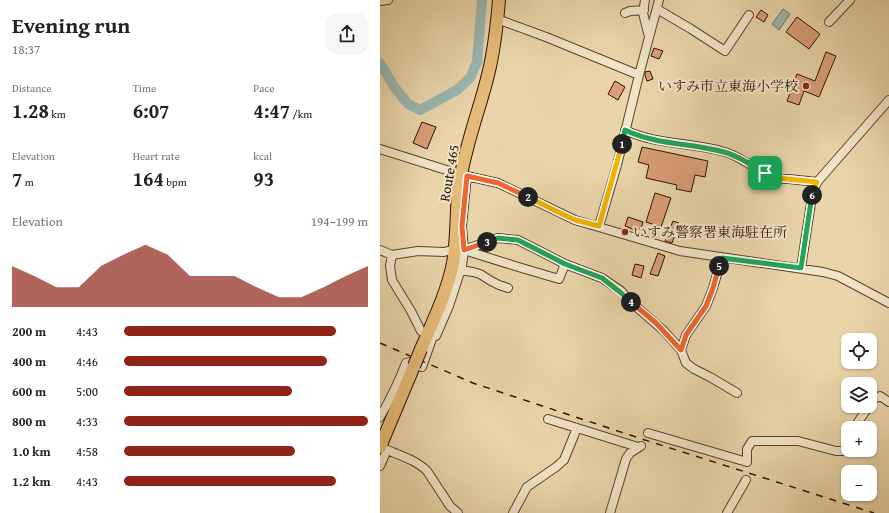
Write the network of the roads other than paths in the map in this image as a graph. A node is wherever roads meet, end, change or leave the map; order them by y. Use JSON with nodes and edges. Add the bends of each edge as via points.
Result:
{"nodes":[{"id":1,"x":388,"y":0,"type":"edge"},
{"id":2,"x":499,"y":0,"type":"edge"},
{"id":3,"x":645,"y":0,"type":"edge"},
{"id":4,"x":659,"y":0,"type":"edge"},
{"id":5,"x":850,"y":0,"type":"edge"},
{"id":6,"x":380,"y":1,"type":"edge"},
{"id":7,"x":657,"y":9,"type":"junction"},
{"id":8,"x":644,"y":10,"type":"junction"},
{"id":9,"x":625,"y":13,"type":"dead end"},
{"id":10,"x":749,"y":15,"type":"dead end"},
{"id":11,"x":497,"y":19,"type":"junction"},
{"id":12,"x":830,"y":22,"type":"dead end"},
{"id":13,"x":649,"y":38,"type":"junction"},
{"id":14,"x":639,"y":75,"type":"junction"},
{"id":15,"x":889,"y":100,"type":"edge"},
{"id":16,"x":625,"y":130,"type":"junction"},
{"id":17,"x":380,"y":149,"type":"edge"},
{"id":18,"x":464,"y":176,"type":"junction"},
{"id":19,"x":817,"y":182,"type":"junction"},
{"id":20,"x":599,"y":226,"type":"junction"},
{"id":21,"x":380,"y":250,"type":"edge"},
{"id":22,"x":460,"y":250,"type":"junction"},
{"id":23,"x":392,"y":254,"type":"junction"},
{"id":24,"x":722,"y":258,"type":"junction"},
{"id":25,"x":565,"y":264,"type":"junction"},
{"id":26,"x":801,"y":268,"type":"junction"},
{"id":27,"x":460,"y":270,"type":"junction"},
{"id":28,"x":508,"y":288,"type":"dead end"},
{"id":29,"x":889,"y":302,"type":"edge"},
{"id":30,"x":421,"y":331,"type":"dead end"},
{"id":31,"x":681,"y":350,"type":"junction"},
{"id":32,"x":415,"y":365,"type":"junction"},
{"id":33,"x":737,"y":393,"type":"dead end"},
{"id":34,"x":877,"y":398,"type":"edge"},
{"id":35,"x":889,"y":402,"type":"edge"},
{"id":36,"x":380,"y":417,"type":"edge"},
{"id":37,"x":548,"y":419,"type":"dead end"},
{"id":38,"x":577,"y":428,"type":"junction"},
{"id":39,"x":648,"y":433,"type":"dead end"},
{"id":40,"x":384,"y":449,"type":"edge"},
{"id":41,"x":841,"y":451,"type":"edge"},
{"id":42,"x":380,"y":466,"type":"edge"},
{"id":43,"x":746,"y":480,"type":"dead end"},
{"id":44,"x":458,"y":513,"type":"edge"},
{"id":45,"x":513,"y":513,"type":"edge"},
{"id":46,"x":610,"y":513,"type":"edge"},
{"id":47,"x":727,"y":513,"type":"edge"}],
"edges":[{"from":1,"to":6,"type":"street"},
{"from":2,"to":11,"type":"highway","name":"Route 465"},
{"from":3,"to":8,"type":"street"},
{"from":4,"to":7,"type":"street"},
{"from":5,"to":12,"type":"street"},
{"from":7,"to":10,"type":"street","via":[[725,51]]},
{"from":7,"to":13,"type":"street"},
{"from":8,"to":9,"type":"street"},
{"from":8,"to":13,"type":"street"},
{"from":11,"to":14,"type":"street"},
{"from":11,"to":18,"type":"highway","name":"Route 465","via":[[493,55],[467,148]]},
{"from":13,"to":14,"type":"street"},
{"from":14,"to":16,"type":"street"},
{"from":15,"to":19,"type":"street"},
{"from":16,"to":19,"type":"street","via":[[655,140],[726,152],[777,178]]},
{"from":16,"to":20,"type":"street"},
{"from":17,"to":18,"type":"street"},
{"from":18,"to":20,"type":"street","via":[[498,183],[575,220]]},
{"from":18,"to":22,"type":"highway","name":"Route 465","via":[[458,193]]},
{"from":19,"to":26,"type":"street","via":[[813,190]]},
{"from":20,"to":24,"type":"street","via":[[680,251]]},
{"from":21,"to":23,"type":"street"},
{"from":22,"to":23,"type":"street"},
{"from":22,"to":25,"type":"street","via":[[498,238],[518,240]]},
{"from":22,"to":25,"type":"street","via":[[559,279]]},
{"from":22,"to":27,"type":"street"},
{"from":22,"to":32,"type":"highway","name":"Route 465","bridge":true},
{"from":23,"to":30,"type":"street","via":[[392,280]]},
{"from":24,"to":26,"type":"street"},
{"from":24,"to":31,"type":"street","via":[[706,306],[686,335]]},
{"from":25,"to":31,"type":"street","via":[[602,278],[656,323]]},
{"from":26,"to":29,"type":"street","via":[[838,276]]},
{"from":27,"to":28,"type":"street","via":[[480,274]]},
{"from":27,"to":32,"type":"street","via":[[446,312],[436,336],[433,336],[422,367]]},
{"from":31,"to":33,"type":"street","via":[[686,363]]},
{"from":32,"to":36,"type":"street","via":[[406,363]]},
{"from":32,"to":40,"type":"highway","name":"Route 465"},
{"from":34,"to":35,"type":"street","via":[[880,396]]},
{"from":37,"to":38,"type":"street"},
{"from":38,"to":45,"type":"street","via":[[564,460],[527,487]]},
{"from":38,"to":46,"type":"street","via":[[640,446],[630,452],[626,459]]},
{"from":39,"to":41,"type":"street","via":[[747,462],[747,449],[752,441],[798,441]]},
{"from":40,"to":42,"type":"street"},
{"from":40,"to":44,"type":"street","via":[[422,466],[450,506]]},
{"from":43,"to":47,"type":"street"}]}
